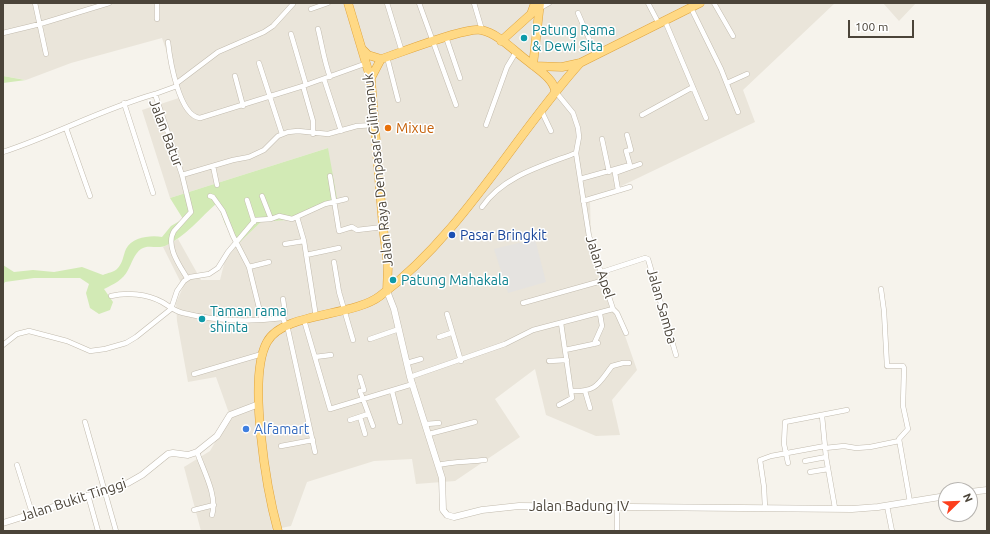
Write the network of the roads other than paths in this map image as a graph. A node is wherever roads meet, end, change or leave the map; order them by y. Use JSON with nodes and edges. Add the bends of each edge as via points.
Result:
{"nodes":[{"id":1,"x":35,"y":3,"type":"edge"},
{"id":2,"x":109,"y":3,"type":"edge"},
{"id":3,"x":156,"y":3,"type":"edge"},
{"id":4,"x":328,"y":3,"type":"edge"},
{"id":5,"x":348,"y":3,"type":"edge"},
{"id":6,"x":387,"y":3,"type":"edge"},
{"id":7,"x":419,"y":3,"type":"edge"},
{"id":8,"x":474,"y":3,"type":"edge"},
{"id":9,"x":549,"y":3,"type":"edge"},
{"id":10,"x":648,"y":3,"type":"edge"},
{"id":11,"x":700,"y":3,"type":"edge"},
{"id":12,"x":714,"y":3,"type":"edge"},
{"id":13,"x":293,"y":4,"type":"dead end"},
{"id":14,"x":538,"y":5,"type":"edge"},
{"id":15,"x":691,"y":8,"type":"junction"},
{"id":16,"x":311,"y":9,"type":"dead end"},
{"id":17,"x":578,"y":13,"type":"dead end"},
{"id":18,"x":157,"y":19,"type":"dead end"},
{"id":19,"x":662,"y":23,"type":"junction"},
{"id":20,"x":40,"y":24,"type":"junction"},
{"id":21,"x":318,"y":29,"type":"dead end"},
{"id":22,"x":482,"y":30,"type":"junction"},
{"id":23,"x":3,"y":33,"type":"edge"},
{"id":24,"x":292,"y":34,"type":"dead end"},
{"id":25,"x":733,"y":36,"type":"dead end"},
{"id":26,"x":446,"y":37,"type":"junction"},
{"id":27,"x":501,"y":41,"type":"junction"},
{"id":28,"x":168,"y":42,"type":"dead end"},
{"id":29,"x":432,"y":42,"type":"junction"},
{"id":30,"x":362,"y":50,"type":"junction"},
{"id":31,"x":516,"y":52,"type":"junction"},
{"id":32,"x":404,"y":53,"type":"junction"},
{"id":33,"x":46,"y":54,"type":"dead end"},
{"id":34,"x":596,"y":55,"type":"junction"},
{"id":35,"x":384,"y":58,"type":"junction"},
{"id":36,"x":259,"y":63,"type":"dead end"},
{"id":37,"x":367,"y":63,"type":"junction"},
{"id":38,"x":580,"y":63,"type":"junction"},
{"id":39,"x":533,"y":66,"type":"junction"},
{"id":40,"x":747,"y":74,"type":"dead end"},
{"id":41,"x":235,"y":76,"type":"dead end"},
{"id":42,"x":330,"y":77,"type":"junction"},
{"id":43,"x":370,"y":78,"type":"junction"},
{"id":44,"x":460,"y":78,"type":"dead end"},
{"id":45,"x":324,"y":79,"type":"junction"},
{"id":46,"x":177,"y":84,"type":"junction"},
{"id":47,"x":727,"y":84,"type":"junction"},
{"id":48,"x":305,"y":86,"type":"junction"},
{"id":49,"x":693,"y":87,"type":"junction"},
{"id":50,"x":555,"y":91,"type":"junction"},
{"id":51,"x":155,"y":94,"type":"junction"},
{"id":52,"x":270,"y":97,"type":"junction"},
{"id":53,"x":398,"y":100,"type":"dead end"},
{"id":54,"x":124,"y":103,"type":"junction"},
{"id":55,"x":456,"y":105,"type":"dead end"},
{"id":56,"x":243,"y":106,"type":"junction"},
{"id":57,"x":541,"y":110,"type":"junction"},
{"id":58,"x":738,"y":112,"type":"dead end"},
{"id":59,"x":642,"y":115,"type":"dead end"},
{"id":60,"x":706,"y":118,"type":"dead end"},
{"id":61,"x":375,"y":125,"type":"junction"},
{"id":62,"x":486,"y":125,"type":"dead end"},
{"id":63,"x":66,"y":128,"type":"junction"},
{"id":64,"x":340,"y":131,"type":"junction"},
{"id":65,"x":551,"y":131,"type":"dead end"},
{"id":66,"x":282,"y":134,"type":"junction"},
{"id":67,"x":313,"y":134,"type":"junction"},
{"id":68,"x":627,"y":135,"type":"dead end"},
{"id":69,"x":602,"y":139,"type":"dead end"},
{"id":70,"x":3,"y":152,"type":"edge"},
{"id":71,"x":576,"y":153,"type":"junction"},
{"id":72,"x":640,"y":164,"type":"dead end"},
{"id":73,"x":213,"y":166,"type":"junction"},
{"id":74,"x":609,"y":172,"type":"junction"},
{"id":75,"x":182,"y":174,"type":"junction"},
{"id":76,"x":330,"y":176,"type":"dead end"},
{"id":77,"x":580,"y":179,"type":"junction"},
{"id":78,"x":217,"y":186,"type":"dead end"},
{"id":79,"x":630,"y":187,"type":"dead end"},
{"id":80,"x":618,"y":190,"type":"junction"},
{"id":81,"x":153,"y":192,"type":"dead end"},
{"id":82,"x":90,"y":196,"type":"dead end"},
{"id":83,"x":210,"y":196,"type":"dead end"},
{"id":84,"x":262,"y":196,"type":"dead end"},
{"id":85,"x":346,"y":199,"type":"dead end"},
{"id":86,"x":247,"y":200,"type":"dead end"},
{"id":87,"x":583,"y":201,"type":"junction"},
{"id":88,"x":333,"y":202,"type":"junction"},
{"id":89,"x":482,"y":207,"type":"dead end"},
{"id":90,"x":297,"y":217,"type":"junction"},
{"id":91,"x":271,"y":219,"type":"junction"},
{"id":92,"x":254,"y":222,"type":"junction"},
{"id":93,"x":383,"y":227,"type":"junction"},
{"id":94,"x":304,"y":241,"type":"junction"},
{"id":95,"x":237,"y":242,"type":"junction"},
{"id":96,"x":285,"y":244,"type":"dead end"},
{"id":97,"x":339,"y":248,"type":"dead end"},
{"id":98,"x":306,"y":255,"type":"junction"},
{"id":99,"x":269,"y":262,"type":"dead end"},
{"id":100,"x":334,"y":262,"type":"dead end"},
{"id":101,"x":388,"y":266,"type":"junction"},
{"id":102,"x":249,"y":267,"type":"junction"},
{"id":103,"x":602,"y":272,"type":"junction"},
{"id":104,"x":402,"y":277,"type":"junction"},
{"id":105,"x":187,"y":278,"type":"junction"},
{"id":106,"x":605,"y":280,"type":"junction"},
{"id":107,"x":881,"y":288,"type":"dead end"},
{"id":108,"x":387,"y":291,"type":"junction"},
{"id":109,"x":111,"y":296,"type":"dead end"},
{"id":110,"x":283,"y":299,"type":"dead end"},
{"id":111,"x":523,"y":303,"type":"dead end"},
{"id":112,"x":171,"y":309,"type":"junction"},
{"id":113,"x":613,"y":309,"type":"junction"},
{"id":114,"x":344,"y":310,"type":"junction"},
{"id":115,"x":447,"y":314,"type":"dead end"},
{"id":116,"x":600,"y":314,"type":"junction"},
{"id":117,"x":316,"y":317,"type":"junction"},
{"id":118,"x":262,"y":320,"type":"junction"},
{"id":119,"x":304,"y":320,"type":"junction"},
{"id":120,"x":285,"y":323,"type":"junction"},
{"id":121,"x":560,"y":323,"type":"junction"},
{"id":122,"x":399,"y":329,"type":"junction"},
{"id":123,"x":451,"y":333,"type":"junction"},
{"id":124,"x":626,"y":333,"type":"dead end"},
{"id":125,"x":439,"y":337,"type":"dead end"},
{"id":126,"x":370,"y":339,"type":"dead end"},
{"id":127,"x":353,"y":340,"type":"dead end"},
{"id":128,"x":3,"y":345,"type":"edge"},
{"id":129,"x":565,"y":350,"type":"junction"},
{"id":130,"x":262,"y":354,"type":"junction"},
{"id":131,"x":331,"y":355,"type":"dead end"},
{"id":132,"x":676,"y":355,"type":"dead end"},
{"id":133,"x":315,"y":357,"type":"junction"},
{"id":134,"x":421,"y":359,"type":"dead end"},
{"id":135,"x":567,"y":360,"type":"junction"},
{"id":136,"x":461,"y":361,"type":"junction"},
{"id":137,"x":549,"y":361,"type":"dead end"},
{"id":138,"x":407,"y":363,"type":"junction"},
{"id":139,"x":629,"y":363,"type":"dead end"},
{"id":140,"x":194,"y":374,"type":"dead end"},
{"id":141,"x":360,"y":377,"type":"dead end"},
{"id":142,"x":410,"y":377,"type":"junction"},
{"id":143,"x":413,"y":384,"type":"junction"},
{"id":144,"x":570,"y":389,"type":"junction"},
{"id":145,"x":392,"y":391,"type":"junction"},
{"id":146,"x":585,"y":391,"type":"junction"},
{"id":147,"x":363,"y":399,"type":"junction"},
{"id":148,"x":259,"y":404,"type":"junction"},
{"id":149,"x":559,"y":405,"type":"dead end"},
{"id":150,"x":590,"y":408,"type":"dead end"},
{"id":151,"x":847,"y":410,"type":"dead end"},
{"id":152,"x":368,"y":414,"type":"junction"},
{"id":153,"x":822,"y":416,"type":"junction"},
{"id":154,"x":360,"y":417,"type":"junction"},
{"id":155,"x":350,"y":420,"type":"dead end"},
{"id":156,"x":85,"y":422,"type":"dead end"},
{"id":157,"x":400,"y":422,"type":"dead end"},
{"id":158,"x":475,"y":422,"type":"dead end"},
{"id":159,"x":439,"y":423,"type":"dead end"},
{"id":160,"x":426,"y":424,"type":"junction"},
{"id":161,"x":373,"y":426,"type":"dead end"},
{"id":162,"x":365,"y":434,"type":"dead end"},
{"id":163,"x":429,"y":434,"type":"junction"},
{"id":164,"x":313,"y":440,"type":"junction"},
{"id":165,"x":899,"y":441,"type":"junction"},
{"id":166,"x":281,"y":446,"type":"dead end"},
{"id":167,"x":825,"y":447,"type":"junction"},
{"id":168,"x":197,"y":452,"type":"junction"},
{"id":169,"x":315,"y":452,"type":"dead end"},
{"id":170,"x":786,"y":453,"type":"junction"},
{"id":171,"x":826,"y":458,"type":"junction"},
{"id":172,"x":485,"y":460,"type":"dead end"},
{"id":173,"x":805,"y":461,"type":"dead end"},
{"id":174,"x":788,"y":463,"type":"dead end"},
{"id":175,"x":438,"y":464,"type":"junction"},
{"id":176,"x":16,"y":466,"type":"dead end"},
{"id":177,"x":828,"y":469,"type":"junction"},
{"id":178,"x":810,"y":472,"type":"dead end"},
{"id":179,"x":105,"y":490,"type":"junction"},
{"id":180,"x":88,"y":495,"type":"junction"},
{"id":181,"x":938,"y":497,"type":"edge"},
{"id":182,"x":910,"y":502,"type":"junction"},
{"id":183,"x":214,"y":504,"type":"junction"},
{"id":184,"x":887,"y":506,"type":"junction"},
{"id":185,"x":617,"y":507,"type":"junction"},
{"id":186,"x":765,"y":508,"type":"junction"},
{"id":187,"x":835,"y":508,"type":"junction"},
{"id":188,"x":194,"y":510,"type":"dead end"},
{"id":189,"x":32,"y":513,"type":"junction"},
{"id":190,"x":212,"y":515,"type":"dead end"},
{"id":191,"x":3,"y":523,"type":"edge"},
{"id":192,"x":98,"y":531,"type":"edge"},
{"id":193,"x":116,"y":531,"type":"edge"},
{"id":194,"x":278,"y":531,"type":"edge"},
{"id":195,"x":617,"y":531,"type":"edge"},
{"id":196,"x":892,"y":531,"type":"edge"}],
"edges":[{"from":1,"to":20,"type":"street"},
{"from":2,"to":20,"type":"street"},
{"from":3,"to":18,"type":"street"},
{"from":4,"to":16,"type":"street"},
{"from":5,"to":30,"type":"highway","name":"Jalan Raya Denpasar-Gilimanuk"},
{"from":6,"to":32,"type":"street"},
{"from":7,"to":29,"type":"street"},
{"from":8,"to":22,"type":"street"},
{"from":9,"to":14,"type":"street"},
{"from":10,"to":19,"type":"street"},
{"from":11,"to":15,"type":"highway"},
{"from":12,"to":25,"type":"street"},
{"from":13,"to":46,"type":"street","via":[[264,32],[218,52]]},
{"from":14,"to":27,"type":"highway"},
{"from":14,"to":39,"type":"highway"},
{"from":15,"to":19,"type":"highway"},
{"from":15,"to":47,"type":"street"},
{"from":17,"to":34,"type":"street"},
{"from":19,"to":34,"type":"highway"},
{"from":19,"to":49,"type":"street"},
{"from":20,"to":23,"type":"street"},
{"from":20,"to":33,"type":"street"},
{"from":21,"to":42,"type":"street"},
{"from":22,"to":26,"type":"highway","name":"Jalan Raya Denpasar-Gilimanuk"},
{"from":22,"to":27,"type":"highway"},
{"from":24,"to":48,"type":"street"},
{"from":26,"to":29,"type":"highway","name":"Jalan Raya Denpasar-Gilimanuk"},
{"from":26,"to":44,"type":"street"},
{"from":27,"to":31,"type":"highway"},
{"from":28,"to":46,"type":"street"},
{"from":29,"to":32,"type":"highway","name":"Jalan Raya Denpasar-Gilimanuk"},
{"from":29,"to":55,"type":"street"},
{"from":30,"to":35,"type":"highway","name":"Jalan Raya Denpasar-Gilimanuk","via":[[368,55]]},
{"from":30,"to":37,"type":"highway","name":"Jalan Raya Denpasar-Gilimanuk"},
{"from":31,"to":39,"type":"highway"},
{"from":31,"to":62,"type":"street","via":[[507,67]]},
{"from":32,"to":35,"type":"highway","name":"Jalan Raya Denpasar-Gilimanuk"},
{"from":34,"to":38,"type":"highway"},
{"from":35,"to":43,"type":"highway"},
{"from":35,"to":53,"type":"street"},
{"from":36,"to":52,"type":"street"},
{"from":37,"to":42,"type":"street"},
{"from":37,"to":43,"type":"highway","name":"Jalan Raya Denpasar-Gilimanuk"},
{"from":38,"to":39,"type":"highway","via":[[562,67]]},
{"from":38,"to":50,"type":"highway","name":"Jalan Raya Denpasar-Gilimanuk"},
{"from":39,"to":50,"type":"highway","via":[[549,79]]},
{"from":40,"to":47,"type":"street"},
{"from":41,"to":56,"type":"street"},
{"from":42,"to":45,"type":"street"},
{"from":43,"to":61,"type":"highway","name":"Jalan Raya Denpasar-Gilimanuk"},
{"from":45,"to":48,"type":"street"},
{"from":45,"to":64,"type":"street"},
{"from":46,"to":51,"type":"street"},
{"from":46,"to":56,"type":"street","via":[[186,110],[196,118]]},
{"from":47,"to":58,"type":"street"},
{"from":48,"to":52,"type":"street"},
{"from":48,"to":67,"type":"street","via":[[314,121]]},
{"from":49,"to":59,"type":"street"},
{"from":49,"to":60,"type":"street"},
{"from":50,"to":57,"type":"highway","name":"Jalan Raya Denpasar-Gilimanuk"},
{"from":50,"to":71,"type":"street","name":"Jalan Apel","via":[[573,113],[578,125],[580,137]]},
{"from":51,"to":54,"type":"street","name":"Jalan Batur"},
{"from":51,"to":75,"type":"street","name":"Jalan Batur"},
{"from":52,"to":56,"type":"street"},
{"from":52,"to":66,"type":"street"},
{"from":54,"to":63,"type":"street","name":"Jalan Batur"},
{"from":54,"to":81,"type":"street"},
{"from":57,"to":65,"type":"street"},
{"from":57,"to":104,"type":"highway","name":"Jalan Raya Denpasar-Gilimanuk","via":[[448,231]]},
{"from":61,"to":64,"type":"street","via":[[357,126]]},
{"from":61,"to":93,"type":"highway","name":"Jalan Raya Denpasar-Gilimanuk"},
{"from":63,"to":70,"type":"street","name":"Jalan Batur"},
{"from":63,"to":82,"type":"street"},
{"from":64,"to":67,"type":"street"},
{"from":66,"to":67,"type":"street","via":[[298,131]]},
{"from":66,"to":73,"type":"street","name":"Jalan Batur","via":[[254,155]]},
{"from":68,"to":74,"type":"street","via":[[631,150],[626,152],[630,165]]},
{"from":69,"to":74,"type":"street"},
{"from":71,"to":77,"type":"street","name":"Jalan Apel"},
{"from":71,"to":89,"type":"street","via":[[520,175],[490,195]]},
{"from":72,"to":80,"type":"street","via":[[615,173]]},
{"from":73,"to":75,"type":"street","name":"Jalan Batur"},
{"from":73,"to":78,"type":"street"},
{"from":74,"to":77,"type":"street"},
{"from":75,"to":105,"type":"street","via":[[191,212],[174,231],[171,244]]},
{"from":76,"to":88,"type":"street"},
{"from":77,"to":87,"type":"street","name":"Jalan Apel"},
{"from":79,"to":80,"type":"street"},
{"from":80,"to":87,"type":"street"},
{"from":83,"to":95,"type":"street","via":[[223,211]]},
{"from":84,"to":91,"type":"street"},
{"from":85,"to":88,"type":"street"},
{"from":86,"to":92,"type":"street"},
{"from":87,"to":103,"type":"street","name":"Jalan Apel","via":[[589,236]]},
{"from":88,"to":90,"type":"street"},
{"from":88,"to":93,"type":"street","via":[[339,231],[352,227],[357,230]]},
{"from":90,"to":91,"type":"street","via":[[288,219],[281,215]]},
{"from":90,"to":94,"type":"street"},
{"from":91,"to":92,"type":"street"},
{"from":92,"to":95,"type":"street"},
{"from":93,"to":101,"type":"highway","name":"Jalan Raya Denpasar-Gilimanuk"},
{"from":94,"to":96,"type":"street"},
{"from":94,"to":98,"type":"street"},
{"from":95,"to":102,"type":"street"},
{"from":95,"to":105,"type":"street","via":[[218,268],[204,276]]},
{"from":97,"to":98,"type":"street"},
{"from":98,"to":117,"type":"street"},
{"from":99,"to":102,"type":"street"},
{"from":100,"to":114,"type":"street"},
{"from":101,"to":104,"type":"highway","via":[[393,275]]},
{"from":101,"to":108,"type":"highway","name":"Jalan Raya Denpasar-Gilimanuk"},
{"from":102,"to":118,"type":"street"},
{"from":103,"to":106,"type":"street","name":"Jalan Apel"},
{"from":103,"to":132,"type":"street","name":"Jalan Samba","via":[[648,259]]},
{"from":104,"to":108,"type":"highway","name":"Jalan Raya Denpasar-Gilimanuk"},
{"from":105,"to":112,"type":"street","via":[[179,286]]},
{"from":106,"to":111,"type":"street"},
{"from":106,"to":113,"type":"street","name":"Jalan Apel"},
{"from":107,"to":165,"type":"street","via":[[887,366],[904,368],[903,406],[908,429],[900,436]]},
{"from":108,"to":114,"type":"highway","name":"Jalan Raya Denpasar-Gilimanuk","via":[[373,301]]},
{"from":108,"to":122,"type":"street","name":"Jalan Badung IV"},
{"from":109,"to":112,"type":"street","via":[[131,293],[160,301]]},
{"from":110,"to":120,"type":"street"},
{"from":112,"to":118,"type":"street","via":[[190,315]]},
{"from":112,"to":128,"type":"street","via":[[136,337],[105,349],[90,351],[67,341],[29,331],[17,334]]},
{"from":113,"to":116,"type":"street","name":"Jalan Apel"},
{"from":113,"to":124,"type":"street"},
{"from":114,"to":117,"type":"highway","name":"Jalan Raya Denpasar-Gilimanuk"},
{"from":114,"to":127,"type":"street"},
{"from":115,"to":123,"type":"street"},
{"from":116,"to":121,"type":"street","name":"Jalan Apel"},
{"from":116,"to":129,"type":"street","via":[[602,326],[596,343]]},
{"from":117,"to":119,"type":"highway","name":"Jalan Raya Denpasar-Gilimanuk"},
{"from":118,"to":120,"type":"street"},
{"from":119,"to":120,"type":"highway","name":"Jalan Raya Denpasar-Gilimanuk"},
{"from":119,"to":133,"type":"street"},
{"from":120,"to":130,"type":"highway","name":"Jalan Raya Denpasar-Gilimanuk","via":[[269,338]]},
{"from":120,"to":164,"type":"street"},
{"from":121,"to":129,"type":"street"},
{"from":121,"to":136,"type":"street","name":"Jalan Apel","via":[[533,330]]},
{"from":122,"to":126,"type":"street"},
{"from":122,"to":138,"type":"street","name":"Jalan Badung IV"},
{"from":123,"to":125,"type":"street"},
{"from":123,"to":136,"type":"street"},
{"from":129,"to":135,"type":"street"},
{"from":130,"to":140,"type":"street"},
{"from":130,"to":148,"type":"highway","name":"Jalan Raya Denpasar-Gilimanuk"},
{"from":131,"to":133,"type":"street"},
{"from":133,"to":147,"type":"street","via":[[330,409]]},
{"from":134,"to":138,"type":"street"},
{"from":135,"to":137,"type":"street"},
{"from":135,"to":144,"type":"street"},
{"from":136,"to":142,"type":"street","name":"Jalan Apel"},
{"from":138,"to":142,"type":"street","name":"Jalan Badung IV"},
{"from":139,"to":146,"type":"street","via":[[612,366],[597,385]]},
{"from":141,"to":147,"type":"street","via":[[364,390],[360,391]]},
{"from":142,"to":143,"type":"street","name":"Jalan Badung IV"},
{"from":143,"to":145,"type":"street"},
{"from":143,"to":160,"type":"street","name":"Jalan Badung IV"},
{"from":144,"to":146,"type":"street"},
{"from":144,"to":149,"type":"street","via":[[572,399]]},
{"from":145,"to":147,"type":"street"},
{"from":145,"to":157,"type":"street"},
{"from":146,"to":150,"type":"street"},
{"from":147,"to":152,"type":"street"},
{"from":148,"to":168,"type":"street","via":[[230,415],[217,436]]},
{"from":148,"to":194,"type":"highway","name":"Jalan Raya Denpasar-Gilimanuk","via":[[266,473]]},
{"from":151,"to":153,"type":"street"},
{"from":152,"to":154,"type":"street"},
{"from":152,"to":161,"type":"street"},
{"from":153,"to":167,"type":"street"},
{"from":153,"to":170,"type":"street","via":[[785,422]]},
{"from":154,"to":155,"type":"street"},
{"from":154,"to":162,"type":"street"},
{"from":156,"to":179,"type":"street"},
{"from":158,"to":163,"type":"street"},
{"from":159,"to":160,"type":"street"},
{"from":160,"to":163,"type":"street","name":"Jalan Badung IV"},
{"from":163,"to":175,"type":"street","name":"Jalan Badung IV"},
{"from":164,"to":166,"type":"street"},
{"from":164,"to":169,"type":"street"},
{"from":165,"to":167,"type":"street","via":[[870,447]]},
{"from":165,"to":182,"type":"street"},
{"from":167,"to":170,"type":"street"},
{"from":167,"to":171,"type":"street"},
{"from":168,"to":179,"type":"street","name":"Jalan Bukit Tinggi","via":[[188,455],[168,454],[135,479]]},
{"from":168,"to":183,"type":"street"},
{"from":170,"to":174,"type":"street"},
{"from":170,"to":186,"type":"street","via":[[760,460]]},
{"from":171,"to":173,"type":"street"},
{"from":171,"to":177,"type":"street"},
{"from":172,"to":175,"type":"street"},
{"from":175,"to":185,"type":"street","name":"Jalan Badung IV","via":[[443,488],[442,504],[445,513],[454,517],[482,510],[519,506]]},
{"from":176,"to":189,"type":"street"},
{"from":177,"to":178,"type":"street"},
{"from":177,"to":187,"type":"street"},
{"from":179,"to":180,"type":"street","name":"Jalan Bukit Tinggi"},
{"from":179,"to":193,"type":"street"},
{"from":180,"to":189,"type":"street","name":"Jalan Bukit Tinggi"},
{"from":180,"to":192,"type":"street"},
{"from":181,"to":182,"type":"street","name":"Jalan Badung IV"},
{"from":182,"to":184,"type":"street","name":"Jalan Badung IV"},
{"from":183,"to":188,"type":"street"},
{"from":183,"to":190,"type":"street"},
{"from":184,"to":187,"type":"street","name":"Jalan Badung IV"},
{"from":184,"to":196,"type":"street"},
{"from":185,"to":186,"type":"street","name":"Jalan Badung IV"},
{"from":185,"to":195,"type":"street"},
{"from":186,"to":187,"type":"street","name":"Jalan Badung IV"},
{"from":189,"to":191,"type":"street","name":"Jalan Bukit Tinggi"}]}
